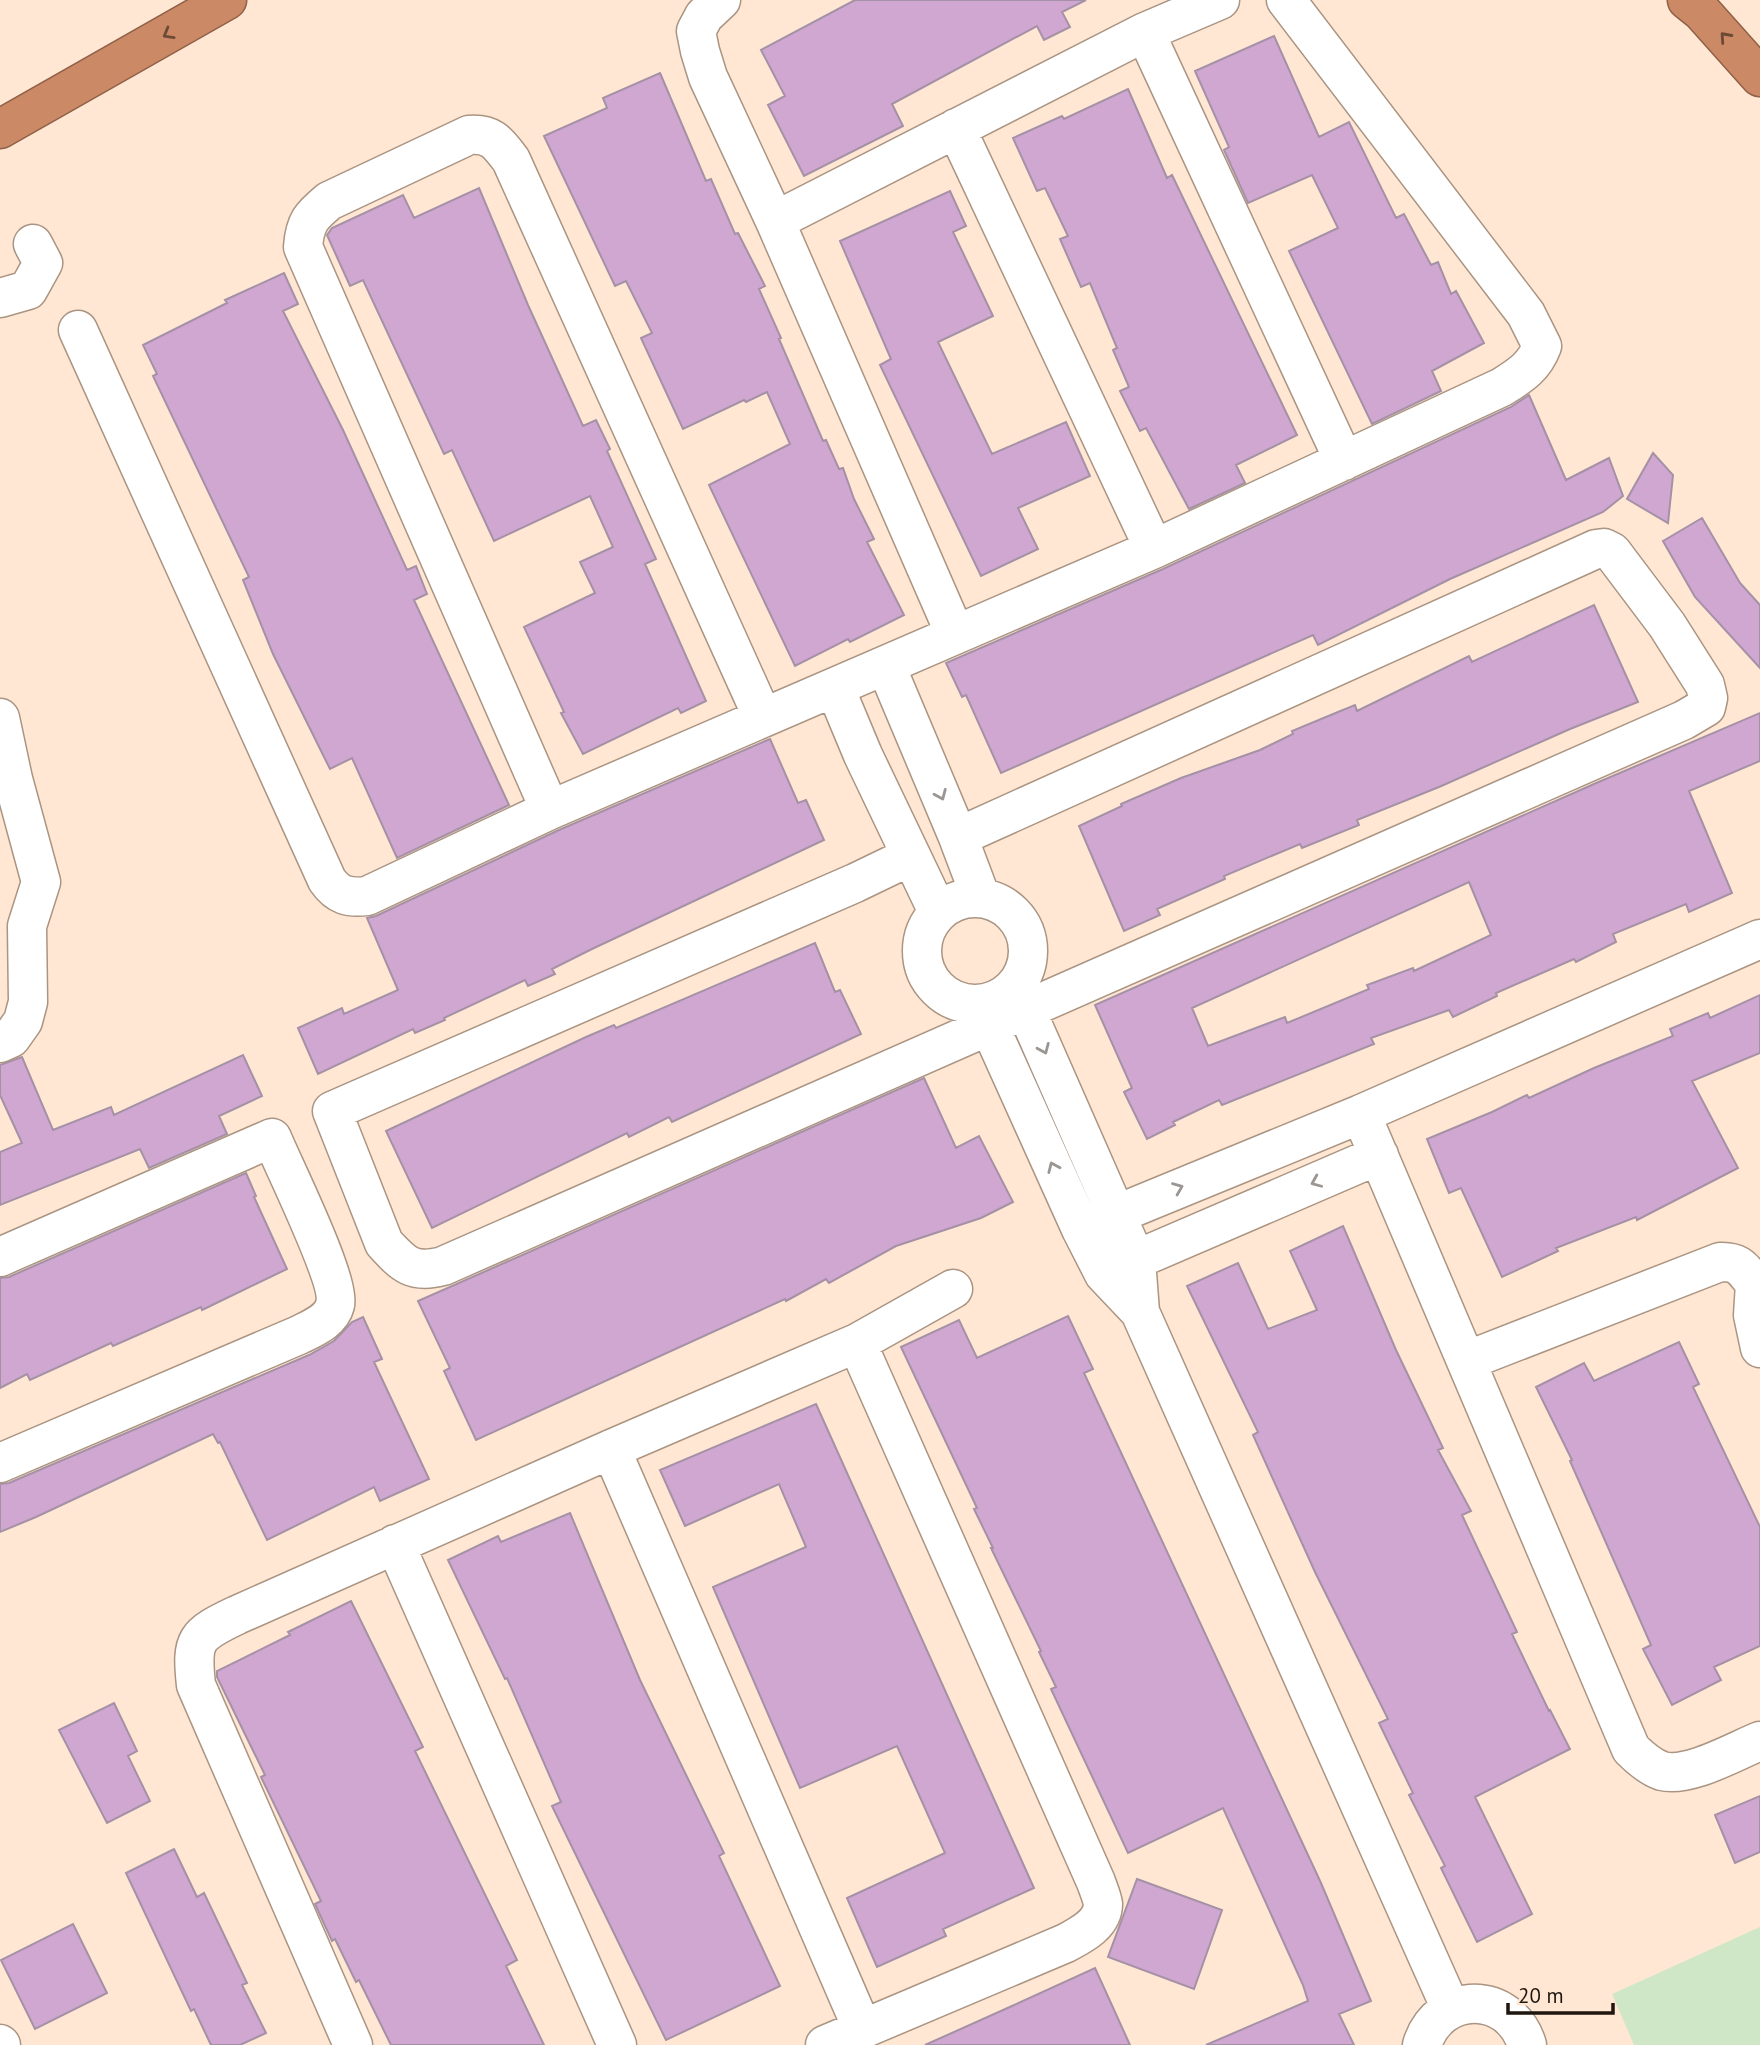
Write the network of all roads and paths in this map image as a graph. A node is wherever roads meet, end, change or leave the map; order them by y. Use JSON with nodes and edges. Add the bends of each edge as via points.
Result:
{"nodes":[{"id":1,"x":227,"y":0,"type":"edge"},
{"id":2,"x":721,"y":0,"type":"edge"},
{"id":3,"x":1220,"y":0,"type":"edge"},
{"id":4,"x":1286,"y":0,"type":"edge"},
{"id":5,"x":1688,"y":0,"type":"edge"},
{"id":6,"x":1145,"y":32,"type":"junction"},
{"id":7,"x":1760,"y":77,"type":"edge"},
{"id":8,"x":956,"y":128,"type":"junction"},
{"id":9,"x":0,"y":129,"type":"edge"},
{"id":10,"x":775,"y":221,"type":"junction"},
{"id":11,"x":33,"y":244,"type":"dead end"},
{"id":12,"x":0,"y":298,"type":"edge"},
{"id":13,"x":78,"y":330,"type":"dead end"},
{"id":14,"x":1344,"y":461,"type":"junction"},
{"id":15,"x":1154,"y":549,"type":"junction"},
{"id":16,"x":955,"y":634,"type":"junction"},
{"id":17,"x":886,"y":666,"type":"junction"},
{"id":18,"x":835,"y":688,"type":"junction"},
{"id":19,"x":0,"y":718,"type":"edge"},
{"id":20,"x":763,"y":718,"type":"junction"},
{"id":21,"x":550,"y":810,"type":"junction"},
{"id":22,"x":958,"y":837,"type":"junction"},
{"id":23,"x":911,"y":856,"type":"junction"},
{"id":24,"x":981,"y":898,"type":"junction"},
{"id":25,"x":938,"y":912,"type":"junction"},
{"id":26,"x":1760,"y":939,"type":"edge"},
{"id":27,"x":1021,"y":998,"type":"junction"},
{"id":28,"x":985,"y":1015,"type":"junction"},
{"id":29,"x":0,"y":1043,"type":"edge"},
{"id":30,"x":1362,"y":1114,"type":"junction"},
{"id":31,"x":1379,"y":1155,"type":"junction"},
{"id":32,"x":1098,"y":1221,"type":"junction"},
{"id":33,"x":0,"y":1257,"type":"edge"},
{"id":34,"x":1120,"y":1267,"type":"junction"},
{"id":35,"x":1758,"y":1287,"type":"edge"},
{"id":36,"x":953,"y":1289,"type":"dead end"},
{"id":37,"x":857,"y":1343,"type":"junction"},
{"id":38,"x":1760,"y":1348,"type":"edge"},
{"id":39,"x":1466,"y":1361,"type":"junction"},
{"id":40,"x":611,"y":1449,"type":"junction"},
{"id":41,"x":0,"y":1463,"type":"edge"},
{"id":42,"x":395,"y":1544,"type":"junction"},
{"id":43,"x":1760,"y":1741,"type":"edge"},
{"id":44,"x":1451,"y":2009,"type":"junction"},
{"id":45,"x":862,"y":2028,"type":"junction"},
{"id":46,"x":353,"y":2045,"type":"edge"},
{"id":47,"x":617,"y":2045,"type":"edge"},
{"id":48,"x":824,"y":2045,"type":"edge"},
{"id":49,"x":1422,"y":2045,"type":"edge"},
{"id":50,"x":1527,"y":2045,"type":"edge"}],
"edges":[{"from":1,"to":9,"type":"highway","one_way":true},
{"from":2,"to":10,"type":"street","via":[[696,31],[699,51]]},
{"from":3,"to":6,"type":"street"},
{"from":4,"to":14,"type":"street","via":[[1526,314],[1542,346],[1536,361],[1502,387]]},
{"from":7,"to":5,"type":"highway","one_way":true},
{"from":6,"to":8,"type":"street"},
{"from":6,"to":14,"type":"street"},
{"from":8,"to":10,"type":"street"},
{"from":8,"to":15,"type":"street"},
{"from":10,"to":16,"type":"street"},
{"from":11,"to":12,"type":"street","via":[[43,263],[28,290]]},
{"from":13,"to":21,"type":"street","via":[[335,892],[352,898],[367,896]]},
{"from":14,"to":15,"type":"street"},
{"from":15,"to":16,"type":"street"},
{"from":16,"to":17,"type":"street"},
{"from":17,"to":18,"type":"street"},
{"from":17,"to":22,"type":"street","one_way":true},
{"from":18,"to":20,"type":"street"},
{"from":18,"to":23,"type":"street"},
{"from":19,"to":29,"type":"street","via":[[41,882],[27,926],[28,1002],[23,1021],[11,1038]]},
{"from":20,"to":21,"type":"street"},
{"from":20,"to":21,"type":"street","via":[[511,160],[484,134],[469,135],[329,201],[304,228],[303,247]]},
{"from":22,"to":24,"type":"street"},
{"from":22,"to":27,"type":"street","via":[[1595,549],[1612,552],[1622,563],[1705,685],[1706,707],[1684,720]]},
{"from":23,"to":25,"type":"street"},
{"from":23,"to":28,"type":"street","via":[[332,1111],[384,1243],[412,1267],[443,1266]]},
{"from":24,"to":25,"type":"street","via":[[958,900]]},
{"from":24,"to":27,"type":"street","via":[[1008,908],[1026,932],[1028,960]]},
{"from":25,"to":28,"type":"street","via":[[925,934],[923,961],[933,985]]},
{"from":26,"to":30,"type":"street"},
{"from":27,"to":28,"type":"street","via":[[1000,999]]},
{"from":27,"to":32,"type":"street","one_way":true},
{"from":32,"to":28,"type":"street","one_way":true},
{"from":30,"to":31,"type":"street"},
{"from":32,"to":30,"type":"street","one_way":true},
{"from":31,"to":34,"type":"street","one_way":true},
{"from":31,"to":39,"type":"street"},
{"from":32,"to":34,"type":"street"},
{"from":33,"to":41,"type":"street","via":[[272,1138],[327,1264],[336,1303],[321,1324],[299,1335]]},
{"from":34,"to":44,"type":"street"},
{"from":35,"to":38,"type":"street","via":[[1753,1315]]},
{"from":35,"to":39,"type":"street","via":[[1744,1269],[1733,1262],[1720,1262]]},
{"from":36,"to":37,"type":"street"},
{"from":37,"to":40,"type":"street"},
{"from":37,"to":45,"type":"street","via":[[1103,1903],[1099,1919],[1066,1943]]},
{"from":39,"to":43,"type":"street","via":[[1631,1749],[1664,1771],[1692,1770]]},
{"from":40,"to":42,"type":"street"},
{"from":40,"to":45,"type":"street"},
{"from":42,"to":46,"type":"street","via":[[215,1626],[198,1640],[193,1656],[196,1685]]},
{"from":42,"to":47,"type":"street"},
{"from":44,"to":49,"type":"street","via":[[1433,2023]]},
{"from":44,"to":50,"type":"street","via":[[1465,2004],[1496,2008],[1520,2028]]},
{"from":45,"to":48,"type":"street"}]}
